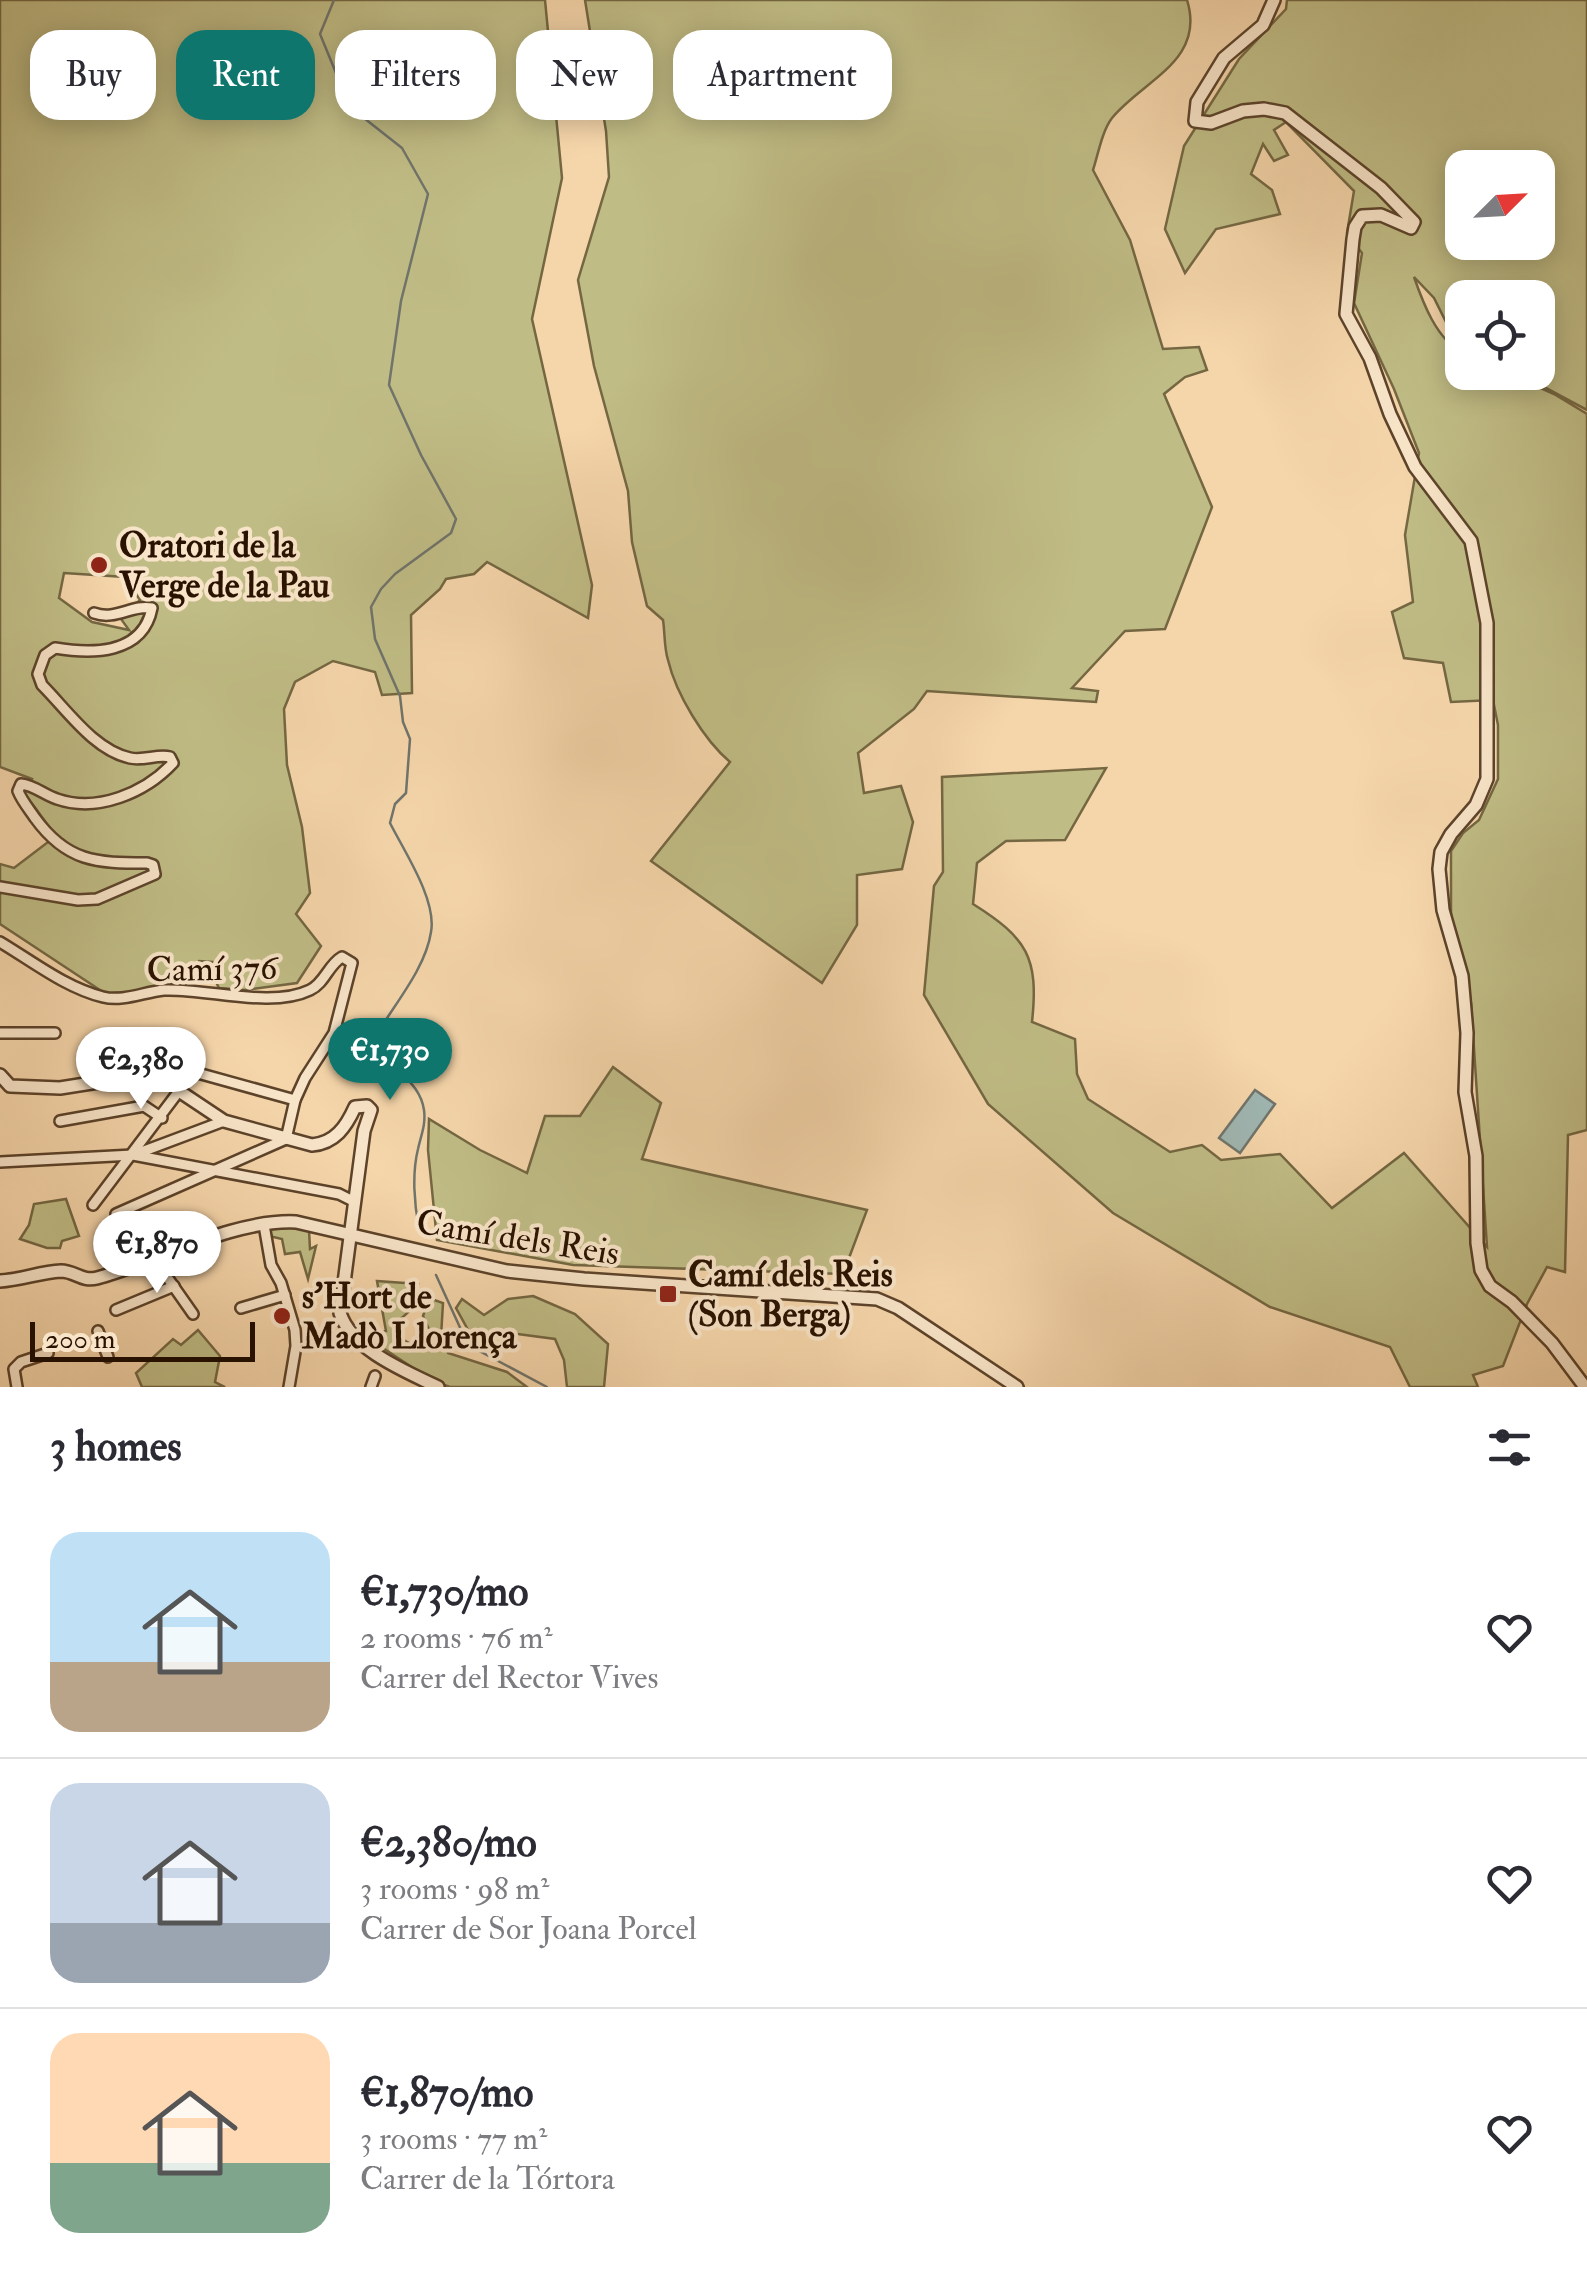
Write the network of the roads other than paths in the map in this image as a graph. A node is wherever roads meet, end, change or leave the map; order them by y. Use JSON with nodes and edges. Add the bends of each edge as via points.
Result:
{"nodes":[{"id":1,"x":1274,"y":0,"type":"edge"},
{"id":2,"x":94,"y":614,"type":"dead end"},
{"id":3,"x":0,"y":888,"type":"edge"},
{"id":4,"x":0,"y":942,"type":"edge"},
{"id":5,"x":55,"y":1033,"type":"dead end"},
{"id":6,"x":0,"y":1034,"type":"edge"},
{"id":7,"x":194,"y":1072,"type":"dead end"},
{"id":8,"x":0,"y":1075,"type":"edge"},
{"id":9,"x":179,"y":1092,"type":"junction"},
{"id":10,"x":296,"y":1100,"type":"junction"},
{"id":11,"x":162,"y":1118,"type":"junction"},
{"id":12,"x":60,"y":1121,"type":"dead end"},
{"id":13,"x":224,"y":1121,"type":"junction"},
{"id":14,"x":286,"y":1138,"type":"junction"},
{"id":15,"x":133,"y":1154,"type":"junction"},
{"id":16,"x":0,"y":1162,"type":"edge"},
{"id":17,"x":213,"y":1172,"type":"junction"},
{"id":18,"x":339,"y":1194,"type":"junction"},
{"id":19,"x":355,"y":1202,"type":"junction"},
{"id":20,"x":93,"y":1205,"type":"dead end"},
{"id":21,"x":116,"y":1214,"type":"dead end"},
{"id":22,"x":264,"y":1225,"type":"junction"},
{"id":23,"x":351,"y":1230,"type":"junction"},
{"id":24,"x":154,"y":1257,"type":"junction"},
{"id":25,"x":3,"y":1279,"type":"edge"},
{"id":26,"x":174,"y":1286,"type":"junction"},
{"id":27,"x":285,"y":1295,"type":"junction"},
{"id":28,"x":241,"y":1308,"type":"dead end"},
{"id":29,"x":116,"y":1310,"type":"dead end"},
{"id":30,"x":193,"y":1314,"type":"dead end"},
{"id":31,"x":98,"y":1332,"type":"dead end"},
{"id":32,"x":48,"y":1353,"type":"dead end"},
{"id":33,"x":108,"y":1357,"type":"dead end"},
{"id":34,"x":17,"y":1387,"type":"edge"},
{"id":35,"x":289,"y":1387,"type":"edge"},
{"id":36,"x":438,"y":1387,"type":"edge"},
{"id":37,"x":1017,"y":1387,"type":"edge"},
{"id":38,"x":1585,"y":1387,"type":"edge"}],
"edges":[{"from":1,"to":38,"type":"street","via":[[1264,25],[1224,58],[1197,102],[1195,121],[1264,109],[1284,113],[1414,222],[1411,228],[1381,214],[1362,216],[1345,300],[1415,467],[1471,541],[1484,597],[1487,779],[1441,852],[1440,869],[1443,910],[1462,976],[1477,1244],[1490,1286],[1552,1343]]},
{"from":2,"to":3,"type":"street","via":[[152,608],[145,626],[118,647],[90,654],[55,648],[44,655],[42,685],[117,754],[144,760],[164,755],[173,763],[147,786],[84,805],[30,785],[18,791],[64,849],[91,859],[148,862],[155,874],[97,899]]},
{"from":4,"to":10,"type":"street","name":"Camí 376","via":[[105,998],[170,990],[291,996],[313,989],[336,960],[349,960],[350,980],[334,1033]]},
{"from":5,"to":6,"type":"street"},
{"from":7,"to":10,"type":"street"},
{"from":8,"to":9,"type":"street","via":[[10,1086],[42,1088],[160,1074],[178,1084]]},
{"from":9,"to":11,"type":"street"},
{"from":9,"to":13,"type":"street"},
{"from":10,"to":14,"type":"street","name":"Camí 376"},
{"from":11,"to":12,"type":"street","via":[[144,1106]]},
{"from":11,"to":15,"type":"street"},
{"from":13,"to":14,"type":"street"},
{"from":13,"to":15,"type":"street"},
{"from":14,"to":17,"type":"street"},
{"from":14,"to":19,"type":"street","via":[[321,1144],[344,1128],[355,1107],[367,1106]]},
{"from":15,"to":16,"type":"street"},
{"from":15,"to":17,"type":"street"},
{"from":15,"to":20,"type":"street"},
{"from":17,"to":18,"type":"street"},
{"from":17,"to":21,"type":"street"},
{"from":18,"to":19,"type":"street"},
{"from":18,"to":23,"type":"street"},
{"from":19,"to":23,"type":"street"},
{"from":22,"to":23,"type":"street","name":"Camí dels Reis"},
{"from":22,"to":24,"type":"street","name":"Camí dels Reis"},
{"from":22,"to":27,"type":"street"},
{"from":23,"to":36,"type":"street","via":[[340,1303],[344,1323],[376,1352]]},
{"from":23,"to":37,"type":"street","name":"Camí dels Reis","via":[[507,1271],[877,1299]]},
{"from":24,"to":25,"type":"street","name":"Camí dels Reis","via":[[93,1280],[58,1271]]},
{"from":24,"to":26,"type":"street"},
{"from":26,"to":29,"type":"street"},
{"from":26,"to":30,"type":"street"},
{"from":27,"to":28,"type":"street"},
{"from":27,"to":35,"type":"street","via":[[296,1346]]},
{"from":31,"to":33,"type":"street"},
{"from":32,"to":34,"type":"street","via":[[14,1369]]}]}
